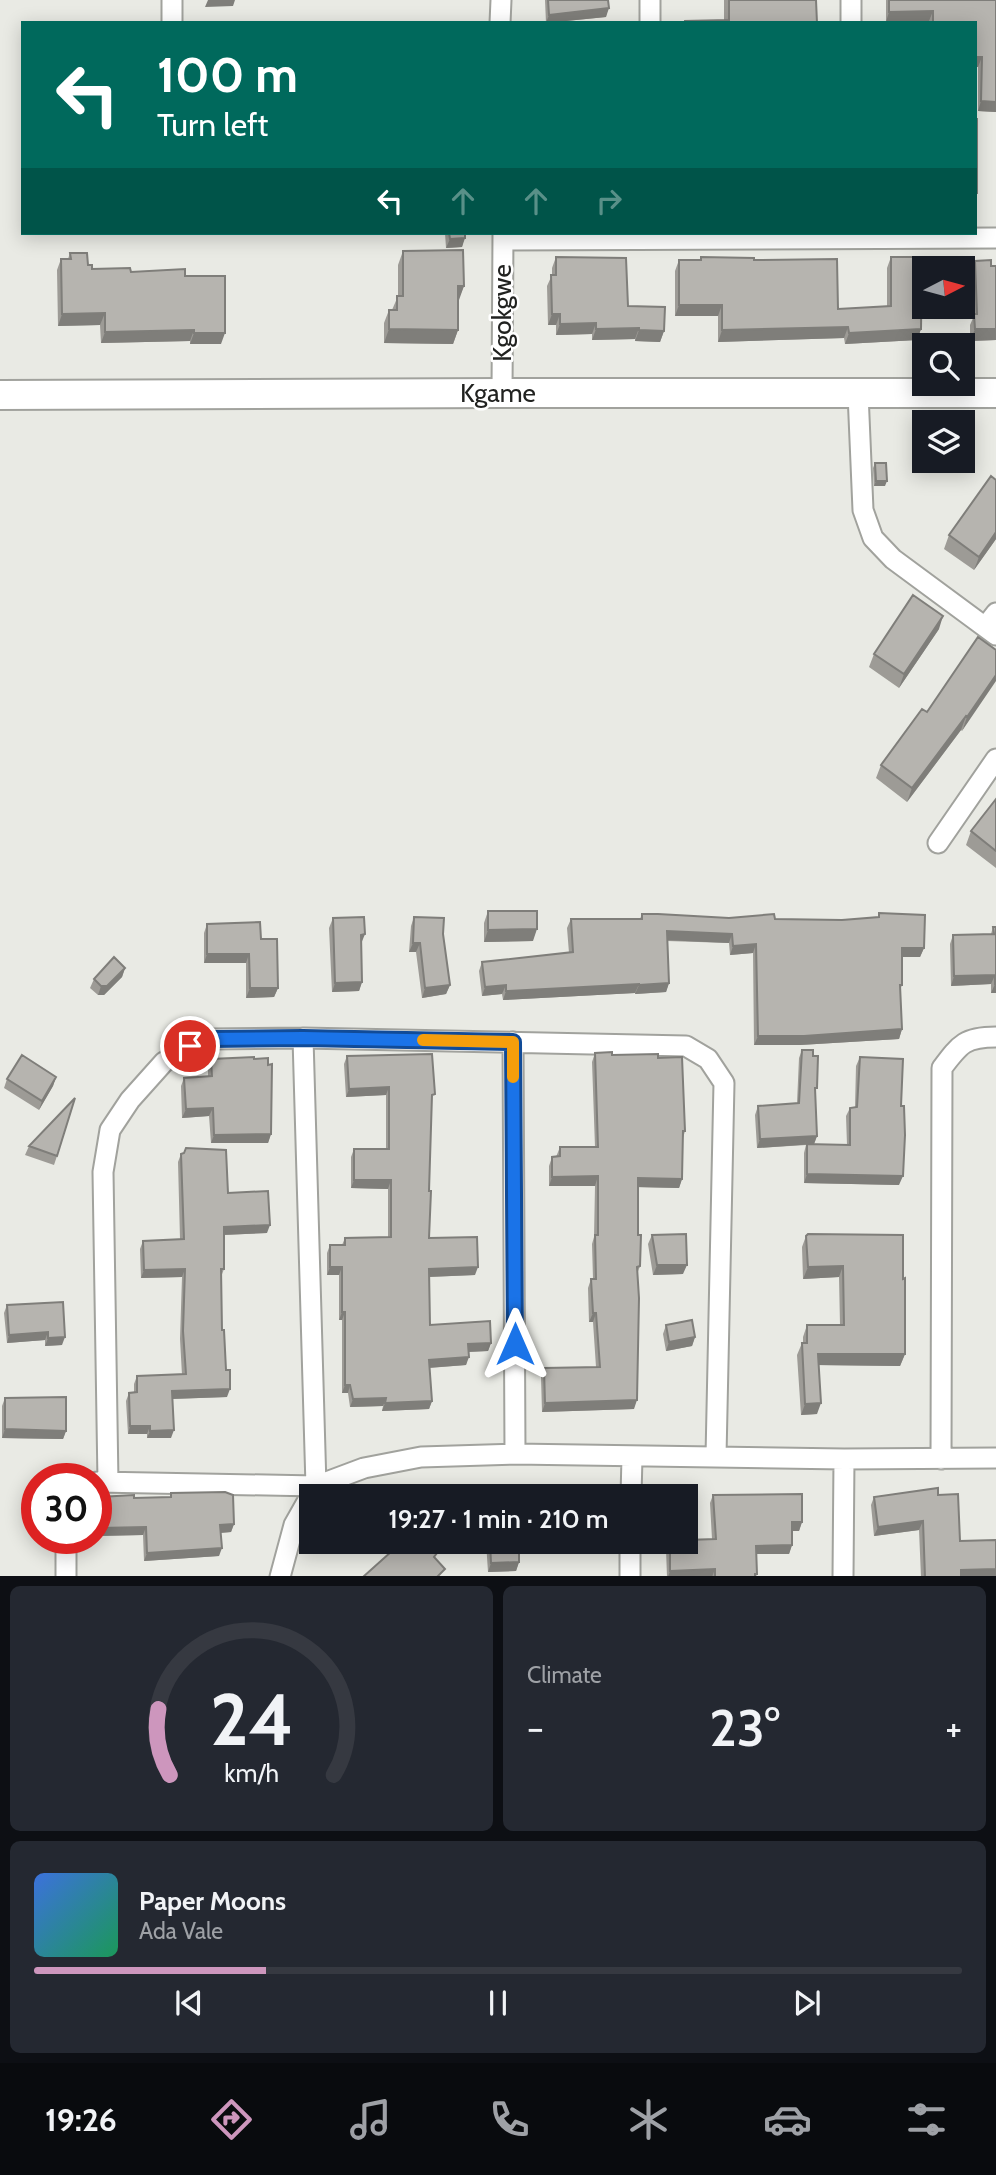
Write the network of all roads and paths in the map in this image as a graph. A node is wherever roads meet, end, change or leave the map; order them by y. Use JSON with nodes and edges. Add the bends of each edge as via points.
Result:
{"nodes":[{"id":1,"x":172,"y":0,"type":"edge"},
{"id":2,"x":500,"y":0,"type":"edge"},
{"id":3,"x":650,"y":0,"type":"edge"},
{"id":4,"x":851,"y":0,"type":"edge"},
{"id":5,"x":173,"y":21,"type":"edge"},
{"id":6,"x":500,"y":21,"type":"edge"},
{"id":7,"x":650,"y":21,"type":"edge"},
{"id":8,"x":851,"y":21,"type":"edge"},
{"id":9,"x":855,"y":236,"type":"edge"},
{"id":10,"x":503,"y":237,"type":"edge"},
{"id":11,"x":649,"y":237,"type":"edge"},
{"id":12,"x":996,"y":238,"type":"edge"},
{"id":13,"x":502,"y":393,"type":"junction"},
{"id":14,"x":859,"y":393,"type":"junction"},
{"id":15,"x":996,"y":393,"type":"edge"},
{"id":16,"x":0,"y":395,"type":"edge"},
{"id":17,"x":992,"y":625,"type":"edge"},
{"id":18,"x":996,"y":759,"type":"edge"},
{"id":19,"x":938,"y":843,"type":"dead end"},
{"id":20,"x":996,"y":1037,"type":"edge"},
{"id":21,"x":303,"y":1038,"type":"junction"},
{"id":22,"x":513,"y":1042,"type":"junction"},
{"id":23,"x":515,"y":1454,"type":"junction"},
{"id":24,"x":716,"y":1456,"type":"junction"},
{"id":25,"x":632,"y":1457,"type":"junction"},
{"id":26,"x":941,"y":1458,"type":"junction"},
{"id":27,"x":996,"y":1458,"type":"edge"},
{"id":28,"x":844,"y":1459,"type":"junction"},
{"id":29,"x":102,"y":1463,"type":"edge"},
{"id":30,"x":112,"y":1482,"type":"edge"},
{"id":31,"x":316,"y":1484,"type":"edge"},
{"id":32,"x":321,"y":1484,"type":"edge"},
{"id":33,"x":631,"y":1484,"type":"edge"},
{"id":34,"x":299,"y":1486,"type":"edge"},
{"id":35,"x":299,"y":1516,"type":"edge"},
{"id":36,"x":66,"y":1554,"type":"edge"},
{"id":37,"x":630,"y":1554,"type":"edge"},
{"id":38,"x":66,"y":1576,"type":"edge"},
{"id":39,"x":280,"y":1576,"type":"edge"},
{"id":40,"x":630,"y":1576,"type":"edge"},
{"id":41,"x":843,"y":1576,"type":"edge"}],
"edges":[{"from":1,"to":5,"type":"street"},
{"from":2,"to":6,"type":"street"},
{"from":3,"to":7,"type":"street"},
{"from":4,"to":8,"type":"street"},
{"from":9,"to":11,"type":"street"},
{"from":9,"to":12,"type":"street"},
{"from":10,"to":11,"type":"street"},
{"from":10,"to":13,"type":"street","name":"Kgokgwe"},
{"from":13,"to":14,"type":"street","name":"Kgame"},
{"from":13,"to":16,"type":"street","name":"Kgame"},
{"from":14,"to":15,"type":"street","name":"Kgame"},
{"from":14,"to":17,"type":"street","via":[[863,510],[873,538],[892,559]]},
{"from":18,"to":19,"type":"street"},
{"from":20,"to":26,"type":"street","via":[[975,1037],[956,1049],[942,1068]]},
{"from":21,"to":22,"type":"street"},
{"from":21,"to":29,"type":"street","via":[[210,1039],[190,1046],[164,1062],[110,1130],[103,1172]]},
{"from":21,"to":31,"type":"street"},
{"from":22,"to":23,"type":"street"},
{"from":22,"to":24,"type":"street","via":[[686,1046],[708,1059],[724,1083]]},
{"from":23,"to":25,"type":"street"},
{"from":23,"to":32,"type":"street","via":[[421,1457],[364,1468]]},
{"from":24,"to":25,"type":"street"},
{"from":24,"to":28,"type":"street"},
{"from":25,"to":33,"type":"street"},
{"from":26,"to":27,"type":"street"},
{"from":26,"to":28,"type":"street"},
{"from":28,"to":41,"type":"street"},
{"from":30,"to":34,"type":"street"},
{"from":35,"to":39,"type":"street"},
{"from":36,"to":38,"type":"street"},
{"from":37,"to":40,"type":"street"}]}
